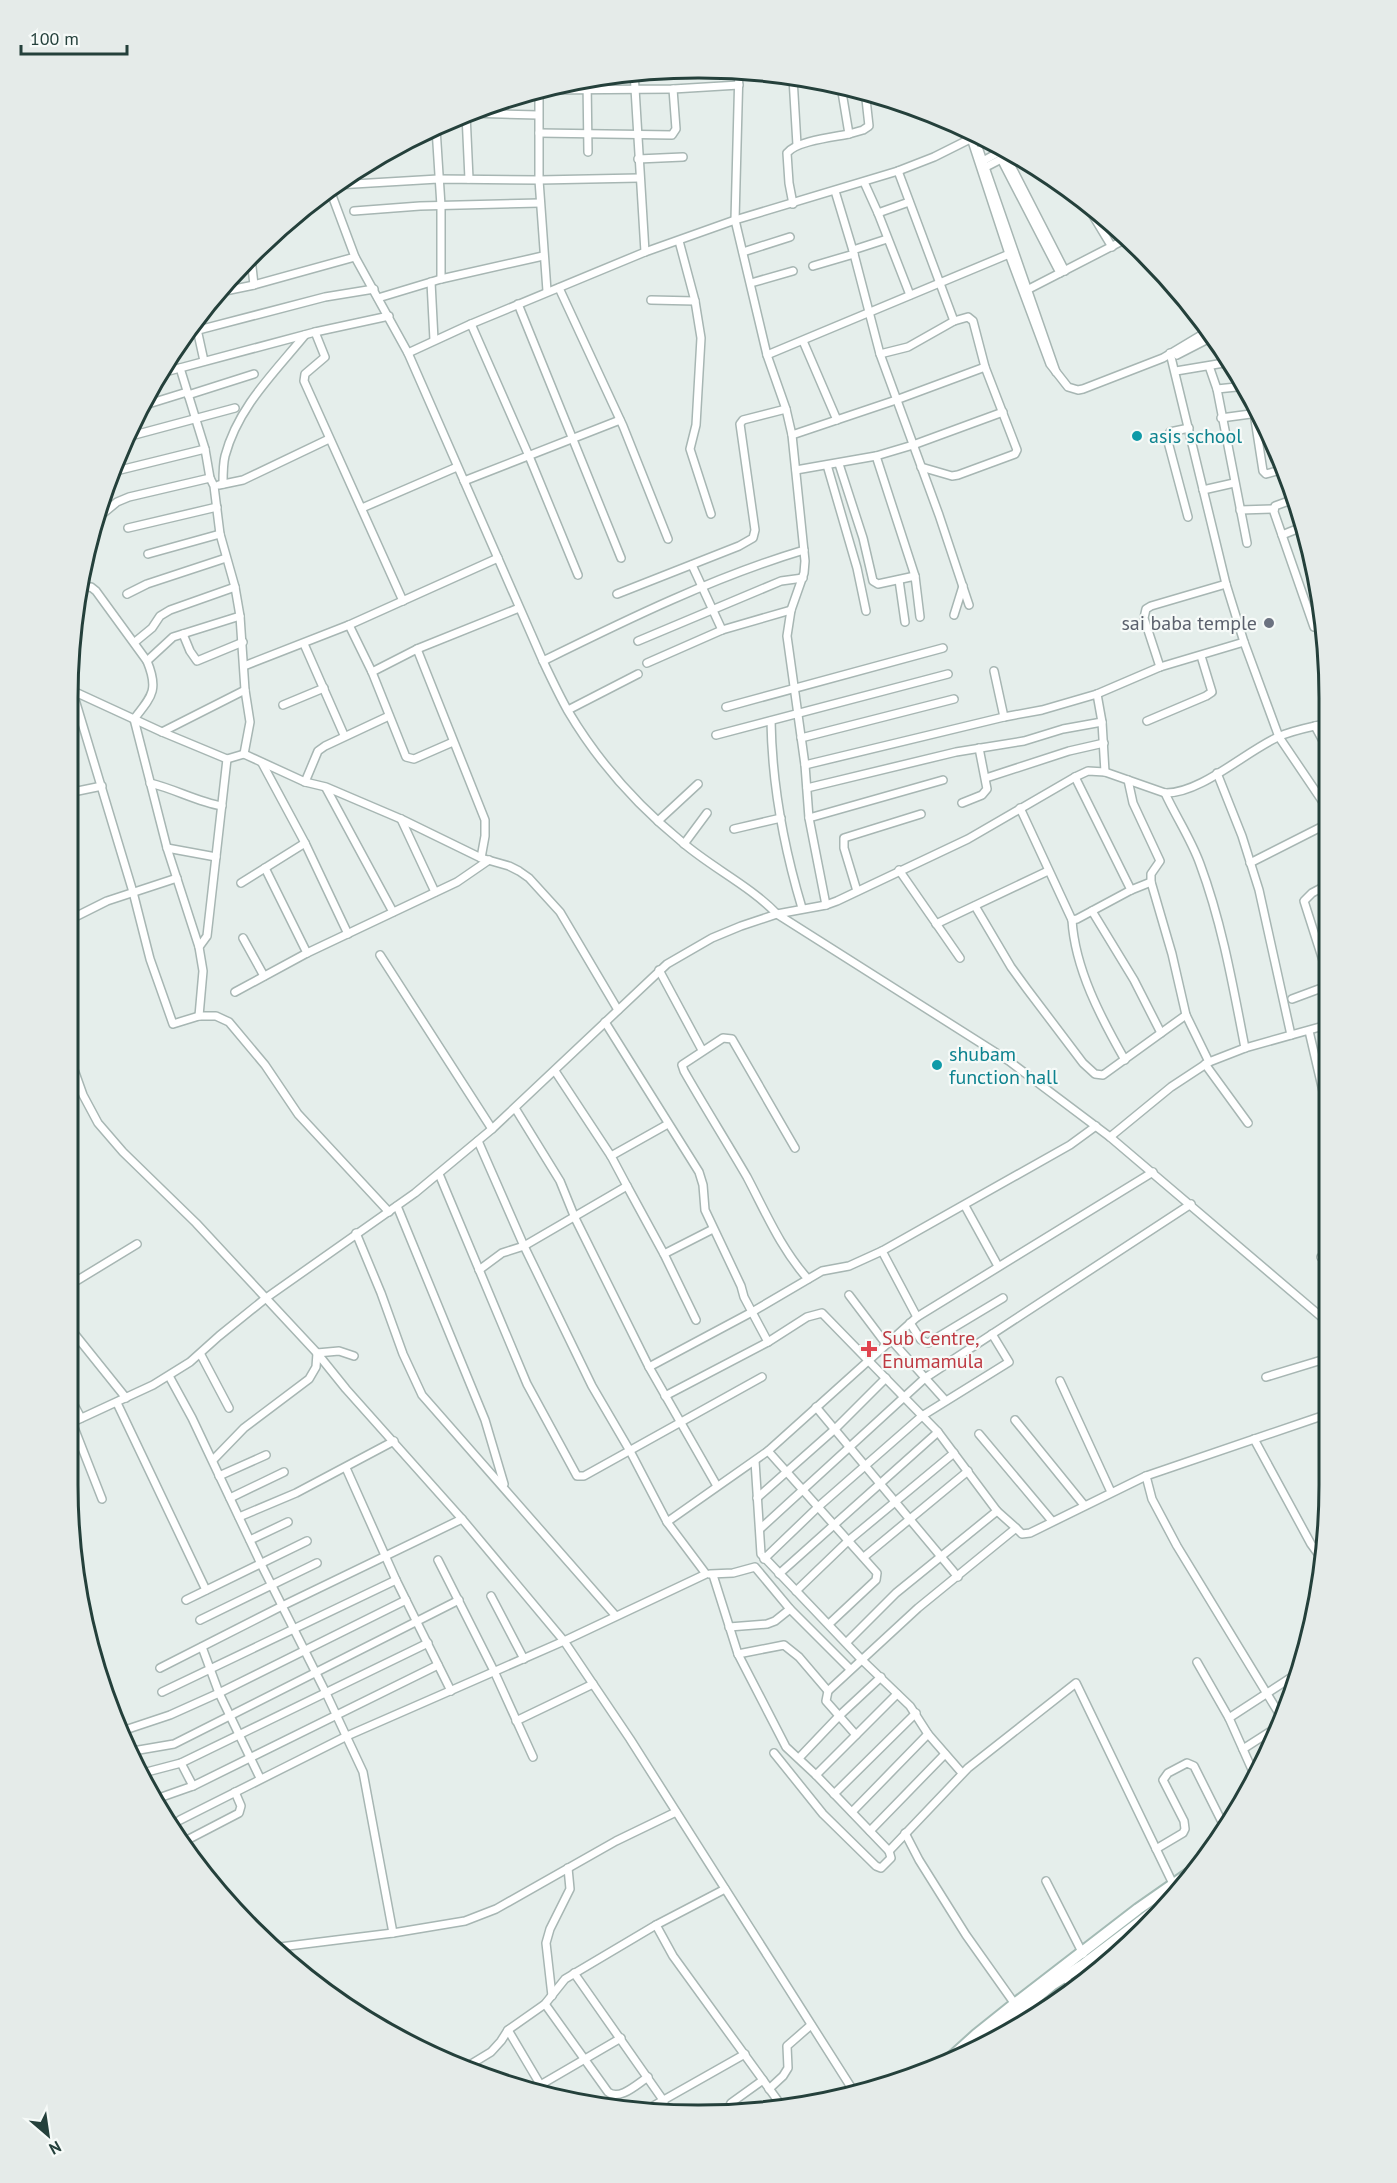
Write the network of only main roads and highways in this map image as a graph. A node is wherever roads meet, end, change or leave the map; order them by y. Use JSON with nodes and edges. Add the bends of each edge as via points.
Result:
{"nodes":[{"id":1,"x":1162,"y":1897,"type":"edge"},
{"id":2,"x":1124,"y":1936,"type":"edge"},
{"id":3,"x":1085,"y":1957,"type":"junction"},
{"id":4,"x":1018,"y":2007,"type":"junction"},
{"id":5,"x":980,"y":2038,"type":"edge"}],
"edges":[{"from":1,"to":3,"type":"main road","via":[[1138,1909]]},
{"from":2,"to":3,"type":"main road"},
{"from":3,"to":4,"type":"main road"},
{"from":3,"to":4,"type":"main road","via":[[1065,1976]]},
{"from":4,"to":5,"type":"main road"}]}
